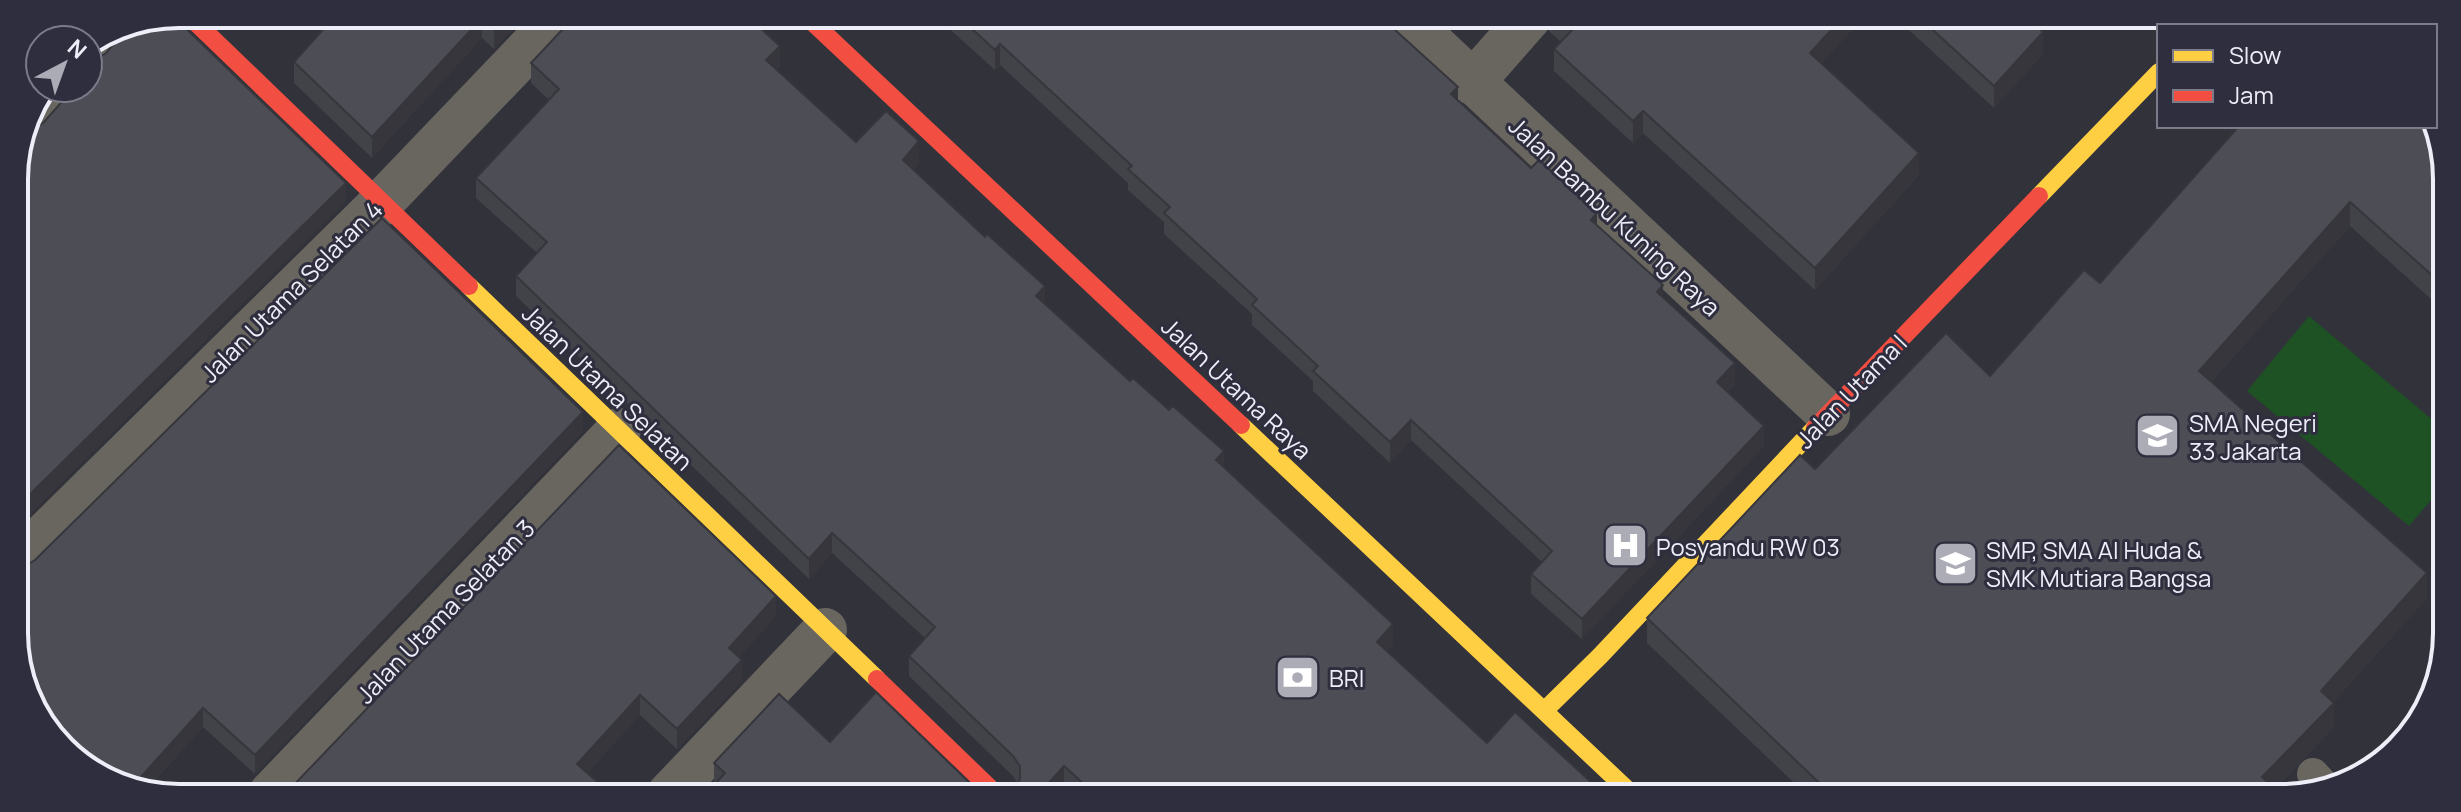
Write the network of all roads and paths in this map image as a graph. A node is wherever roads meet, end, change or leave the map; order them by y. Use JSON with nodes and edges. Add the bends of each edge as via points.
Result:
{"nodes":[{"id":1,"x":202,"y":28,"type":"edge"},
{"id":2,"x":549,"y":28,"type":"edge"},
{"id":3,"x":819,"y":28,"type":"edge"},
{"id":4,"x":1415,"y":28,"type":"edge"},
{"id":5,"x":1520,"y":28,"type":"edge"},
{"id":6,"x":2157,"y":74,"type":"edge"},
{"id":7,"x":1472,"y":83,"type":"junction"},
{"id":8,"x":382,"y":202,"type":"junction"},
{"id":9,"x":1828,"y":414,"type":"junction"},
{"id":10,"x":619,"y":430,"type":"junction"},
{"id":11,"x":28,"y":551,"type":"edge"},
{"id":12,"x":825,"y":630,"type":"junction"},
{"id":13,"x":1544,"y":711,"type":"junction"},
{"id":14,"x":280,"y":784,"type":"edge"},
{"id":15,"x":679,"y":784,"type":"edge"},
{"id":16,"x":986,"y":784,"type":"edge"},
{"id":17,"x":1621,"y":784,"type":"edge"}],
"edges":[{"from":1,"to":8,"type":"street","name":"Jalan Utama Selatan"},
{"from":2,"to":8,"type":"street","name":"Jalan Utama Selatan 4"},
{"from":3,"to":13,"type":"street","name":"Jalan Utama Raya"},
{"from":4,"to":7,"type":"street","name":"Jalan Bambu Kuning Raya"},
{"from":5,"to":7,"type":"street"},
{"from":6,"to":9,"type":"street","name":"Jalan Utama I"},
{"from":7,"to":9,"type":"street","name":"Jalan Bambu Kuning Raya"},
{"from":8,"to":10,"type":"street","name":"Jalan Utama Selatan"},
{"from":8,"to":11,"type":"street","name":"Jalan Utama Selatan 4"},
{"from":9,"to":13,"type":"street","name":"Jalan Utama I"},
{"from":10,"to":12,"type":"street","name":"Jalan Utama Selatan"},
{"from":10,"to":14,"type":"street","name":"Jalan Utama Selatan 3"},
{"from":12,"to":15,"type":"street"},
{"from":12,"to":16,"type":"street","name":"Jalan Utama Selatan"},
{"from":13,"to":17,"type":"street","name":"Jalan Utama Raya"}]}
